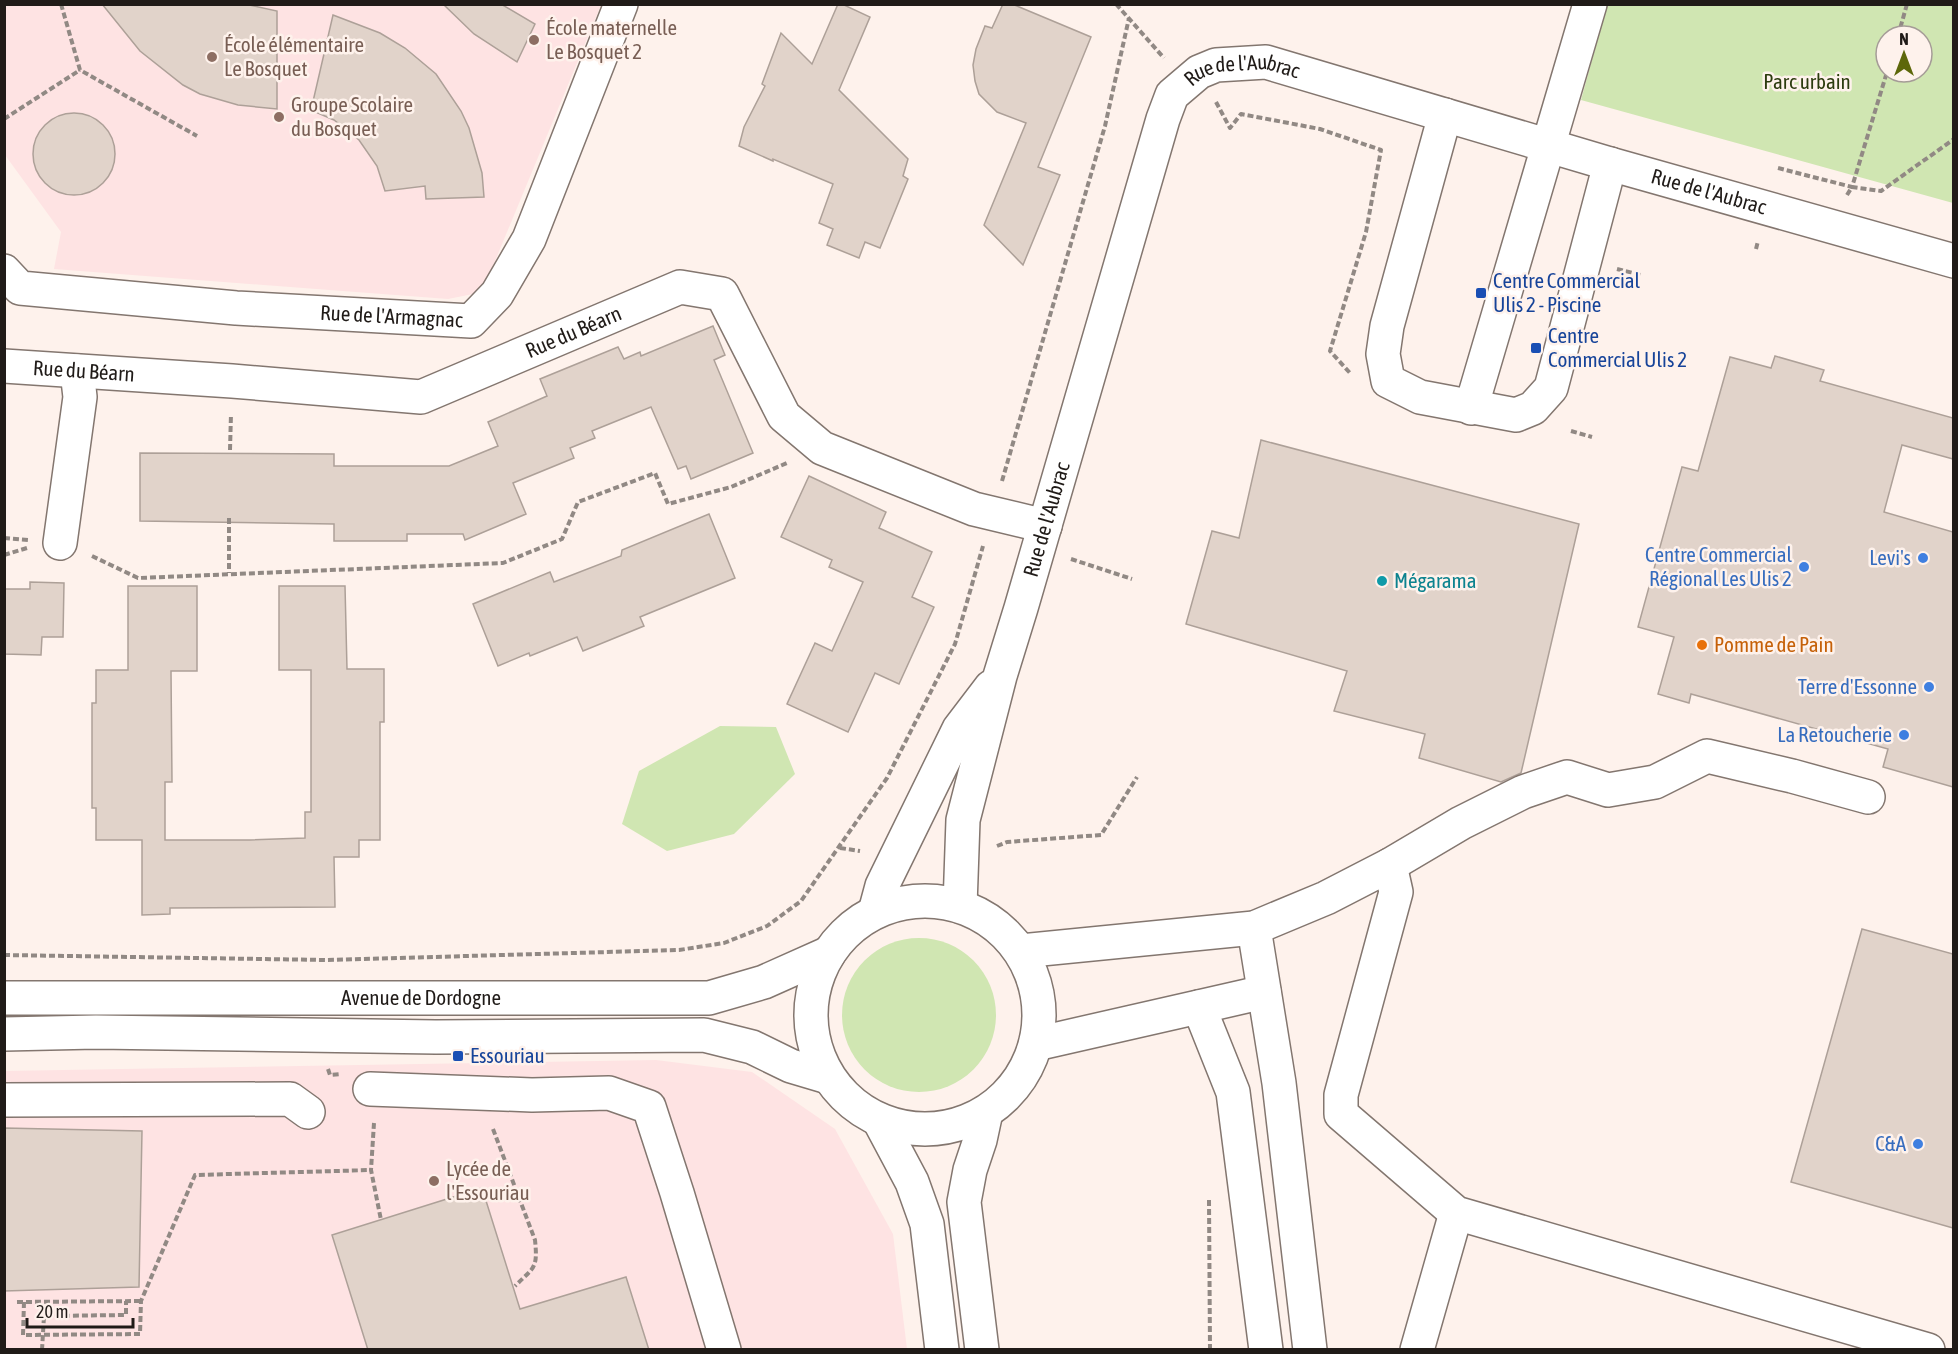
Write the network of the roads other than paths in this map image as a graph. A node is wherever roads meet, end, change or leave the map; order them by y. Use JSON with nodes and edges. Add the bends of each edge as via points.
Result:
{"nodes":[{"id":1,"x":621,"y":4,"type":"edge"},
{"id":2,"x":1590,"y":4,"type":"edge"},
{"id":3,"x":1445,"y":115,"type":"junction"},
{"id":4,"x":1549,"y":146,"type":"junction"},
{"id":5,"x":1610,"y":164,"type":"junction"},
{"id":6,"x":1953,"y":261,"type":"edge"},
{"id":7,"x":4,"y":271,"type":"edge"},
{"id":8,"x":4,"y":366,"type":"edge"},
{"id":9,"x":77,"y":371,"type":"junction"},
{"id":10,"x":1471,"y":408,"type":"junction"},
{"id":11,"x":1042,"y":537,"type":"junction"},
{"id":12,"x":60,"y":543,"type":"road end"},
{"id":13,"x":1000,"y":676,"type":"junction"},
{"id":14,"x":1868,"y":797,"type":"dead end"},
{"id":15,"x":1390,"y":866,"type":"junction"},
{"id":16,"x":960,"y":906,"type":"junction"},
{"id":17,"x":875,"y":912,"type":"junction"},
{"id":18,"x":1254,"y":928,"type":"junction"},
{"id":19,"x":1021,"y":951,"type":"junction"},
{"id":20,"x":829,"y":952,"type":"junction"},
{"id":21,"x":1264,"y":992,"type":"junction"},
{"id":22,"x":4,"y":998,"type":"edge"},
{"id":23,"x":1199,"y":1007,"type":"junction"},
{"id":24,"x":4,"y":1034,"type":"edge"},
{"id":25,"x":1036,"y":1044,"type":"junction"},
{"id":26,"x":828,"y":1077,"type":"junction"},
{"id":27,"x":4,"y":1100,"type":"edge"},
{"id":28,"x":372,"y":1101,"type":"road end"},
{"id":29,"x":308,"y":1112,"type":"dead end"},
{"id":30,"x":986,"y":1112,"type":"junction"},
{"id":31,"x":879,"y":1120,"type":"junction"},
{"id":32,"x":1456,"y":1213,"type":"junction"},
{"id":33,"x":724,"y":1350,"type":"edge"},
{"id":34,"x":942,"y":1350,"type":"edge"},
{"id":35,"x":982,"y":1350,"type":"edge"},
{"id":36,"x":1266,"y":1350,"type":"edge"},
{"id":37,"x":1310,"y":1350,"type":"edge"},
{"id":38,"x":1417,"y":1350,"type":"edge"},
{"id":39,"x":1928,"y":1350,"type":"edge"}],
"edges":[{"from":1,"to":7,"type":"street","name":"Rue de l'Armagnac","via":[[529,239],[497,294],[471,321],[236,308],[20,288]]},
{"from":2,"to":4,"type":"street"},
{"from":3,"to":4,"type":"street","name":"Rue de l'Aubrac"},
{"from":3,"to":10,"type":"street","via":[[1387,326],[1383,354],[1388,381],[1420,398]]},
{"from":3,"to":11,"type":"street","name":"Rue de l'Aubrac","via":[[1266,62],[1216,65],[1199,72],[1172,95]]},
{"from":4,"to":5,"type":"street","name":"Rue de l'Aubrac"},
{"from":4,"to":10,"type":"street"},
{"from":5,"to":6,"type":"street","name":"Rue de l'Aubrac"},
{"from":5,"to":10,"type":"street","via":[[1551,388],[1533,408],[1516,415]]},
{"from":8,"to":9,"type":"street","name":"Rue du Béarn"},
{"from":9,"to":11,"type":"street","name":"Rue du Béarn","via":[[421,398],[680,287],[722,294],[784,416],[822,448],[992,513]]},
{"from":9,"to":12,"type":"street","via":[[80,398]]},
{"from":11,"to":13,"type":"street","name":"Rue de l'Aubrac"},
{"from":13,"to":16,"type":"street","name":"Rue de l'Aubrac","via":[[963,820]]},
{"from":13,"to":17,"type":"street","name":"Rue de l'Aubrac","via":[[959,729],[882,886]]},
{"from":14,"to":15,"type":"street","via":[[1707,756],[1655,782],[1608,790],[1567,777],[1523,792],[1461,823]]},
{"from":15,"to":18,"type":"street"},
{"from":15,"to":32,"type":"street","via":[[1396,891],[1341,1095],[1341,1114]]},
{"from":16,"to":17,"type":"street","via":[[931,900]]},
{"from":16,"to":19,"type":"street","via":[[992,922]]},
{"from":17,"to":20,"type":"street","via":[[849,929]]},
{"from":18,"to":19,"type":"street"},
{"from":18,"to":21,"type":"street"},
{"from":19,"to":25,"type":"street","via":[[1034,977],[1040,1011]]},
{"from":20,"to":22,"type":"street","name":"Avenue de Dordogne","via":[[764,982],[709,998]]},
{"from":20,"to":26,"type":"street","via":[[815,982],[810,1015],[815,1047]]},
{"from":21,"to":23,"type":"street"},
{"from":21,"to":37,"type":"street","via":[[1279,1083]]},
{"from":23,"to":25,"type":"street"},
{"from":23,"to":36,"type":"street","via":[[1233,1092]]},
{"from":24,"to":26,"type":"street","name":"Avenue de Dordogne","via":[[704,1035],[752,1047],[791,1066]]},
{"from":25,"to":30,"type":"street","via":[[1026,1070],[1009,1094]]},
{"from":26,"to":31,"type":"street","via":[[850,1102]]},
{"from":27,"to":29,"type":"street","via":[[290,1099]]},
{"from":28,"to":33,"type":"street","via":[[609,1093],[649,1107]]},
{"from":30,"to":31,"type":"street","via":[[952,1127],[915,1129]]},
{"from":30,"to":35,"type":"street","via":[[964,1203]]},
{"from":31,"to":34,"type":"street","via":[[912,1182],[927,1224]]},
{"from":32,"to":38,"type":"street"},
{"from":32,"to":39,"type":"street"}]}
